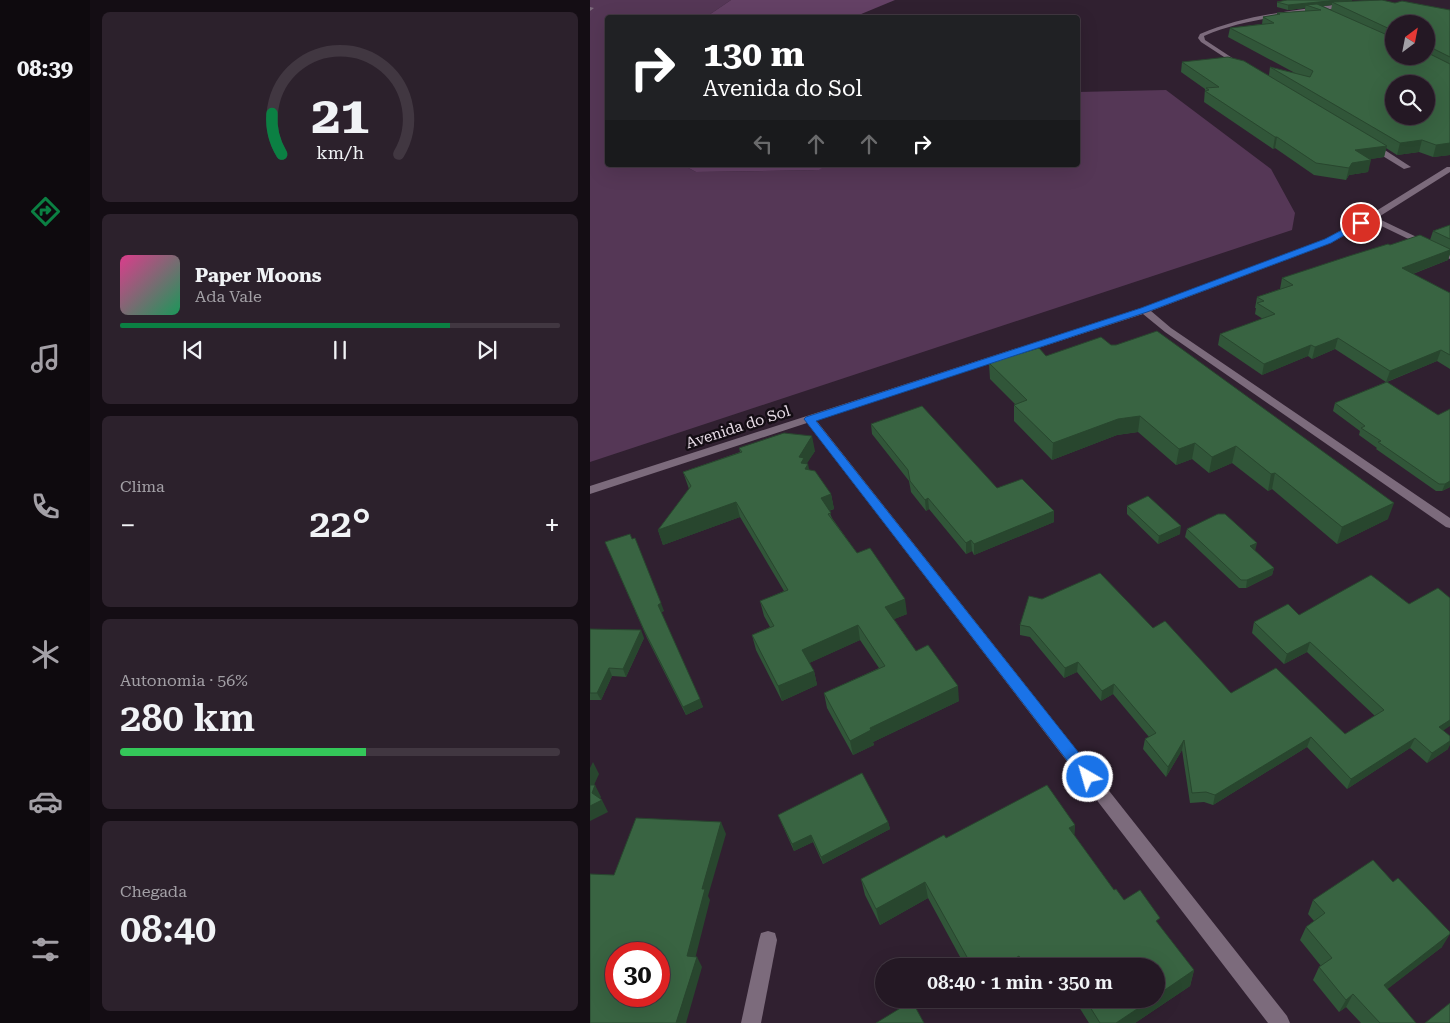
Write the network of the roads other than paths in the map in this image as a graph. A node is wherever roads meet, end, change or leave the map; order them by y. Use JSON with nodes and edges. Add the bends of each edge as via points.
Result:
{"nodes":[{"id":1,"x":1359,"y":5,"type":"edge"},
{"id":2,"x":1318,"y":9,"type":"junction"},
{"id":3,"x":1326,"y":13,"type":"edge"},
{"id":4,"x":1250,"y":72,"type":"edge"},
{"id":5,"x":1366,"y":142,"type":"edge"},
{"id":6,"x":1407,"y":167,"type":"dead end"},
{"id":7,"x":1450,"y":169,"type":"edge"},
{"id":8,"x":1371,"y":218,"type":"junction"},
{"id":9,"x":1450,"y":256,"type":"edge"},
{"id":10,"x":1144,"y":310,"type":"junction"},
{"id":11,"x":809,"y":419,"type":"junction"},
{"id":12,"x":590,"y":490,"type":"edge"},
{"id":13,"x":1450,"y":524,"type":"edge"},
{"id":14,"x":768,"y":940,"type":"dead end"},
{"id":15,"x":751,"y":1023,"type":"edge"},
{"id":16,"x":1280,"y":1023,"type":"edge"}],
"edges":[{"from":1,"to":2,"type":"street"},
{"from":2,"to":3,"type":"street"},
{"from":2,"to":4,"type":"street","via":[[1262,17],[1202,35],[1200,38],[1209,46]]},
{"from":5,"to":6,"type":"street"},
{"from":7,"to":8,"type":"street","name":"Avenida do Sol"},
{"from":8,"to":9,"type":"street"},
{"from":8,"to":10,"type":"street","name":"Avenida do Sol","via":[[1328,241]]},
{"from":10,"to":11,"type":"street","name":"Avenida do Sol"},
{"from":10,"to":13,"type":"street"},
{"from":11,"to":12,"type":"street","name":"Avenida do Sol"},
{"from":11,"to":16,"type":"street"},
{"from":14,"to":15,"type":"street"}]}
